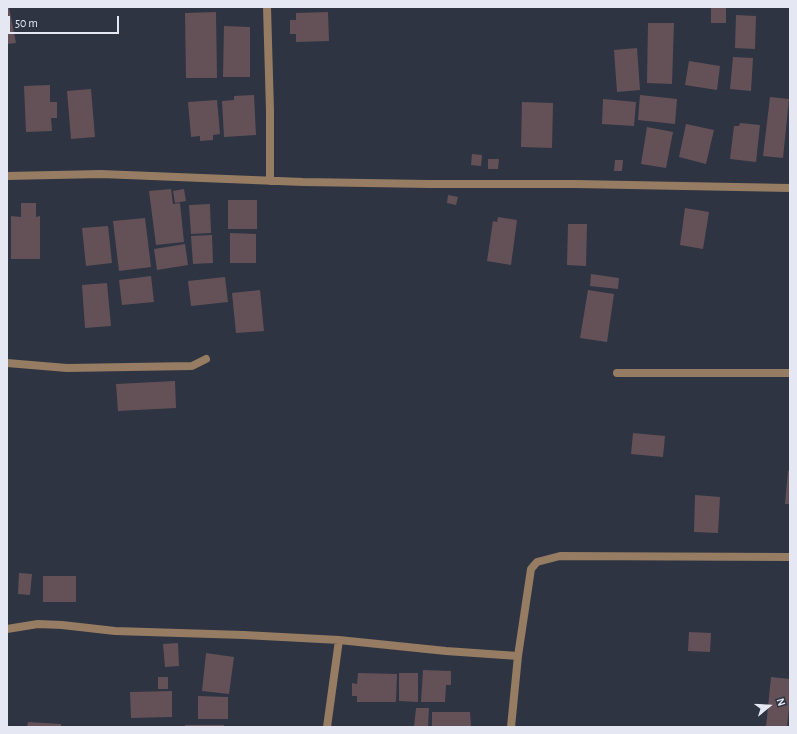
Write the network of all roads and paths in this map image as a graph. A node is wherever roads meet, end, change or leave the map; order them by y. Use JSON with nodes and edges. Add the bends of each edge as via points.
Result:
{"nodes":[{"id":1,"x":267,"y":7,"type":"edge"},
{"id":2,"x":7,"y":176,"type":"edge"},
{"id":3,"x":270,"y":181,"type":"junction"},
{"id":4,"x":790,"y":188,"type":"edge"},
{"id":5,"x":206,"y":359,"type":"dead end"},
{"id":6,"x":7,"y":363,"type":"edge"},
{"id":7,"x":617,"y":372,"type":"dead end"},
{"id":8,"x":790,"y":373,"type":"edge"},
{"id":9,"x":790,"y":557,"type":"edge"},
{"id":10,"x":7,"y":629,"type":"edge"},
{"id":11,"x":339,"y":640,"type":"junction"},
{"id":12,"x":518,"y":656,"type":"junction"},
{"id":13,"x":327,"y":727,"type":"edge"},
{"id":14,"x":511,"y":727,"type":"edge"}],
"edges":[{"from":1,"to":3,"type":"street"},
{"from":2,"to":3,"type":"street","via":[[101,174]]},
{"from":3,"to":4,"type":"street"},
{"from":5,"to":6,"type":"street","via":[[192,366],[67,368]]},
{"from":7,"to":8,"type":"street"},
{"from":9,"to":12,"type":"street","via":[[560,556],[537,562],[531,570]]},
{"from":10,"to":11,"type":"street","via":[[38,624],[115,631]]},
{"from":11,"to":12,"type":"street"},
{"from":11,"to":13,"type":"street"},
{"from":12,"to":14,"type":"street"}]}
